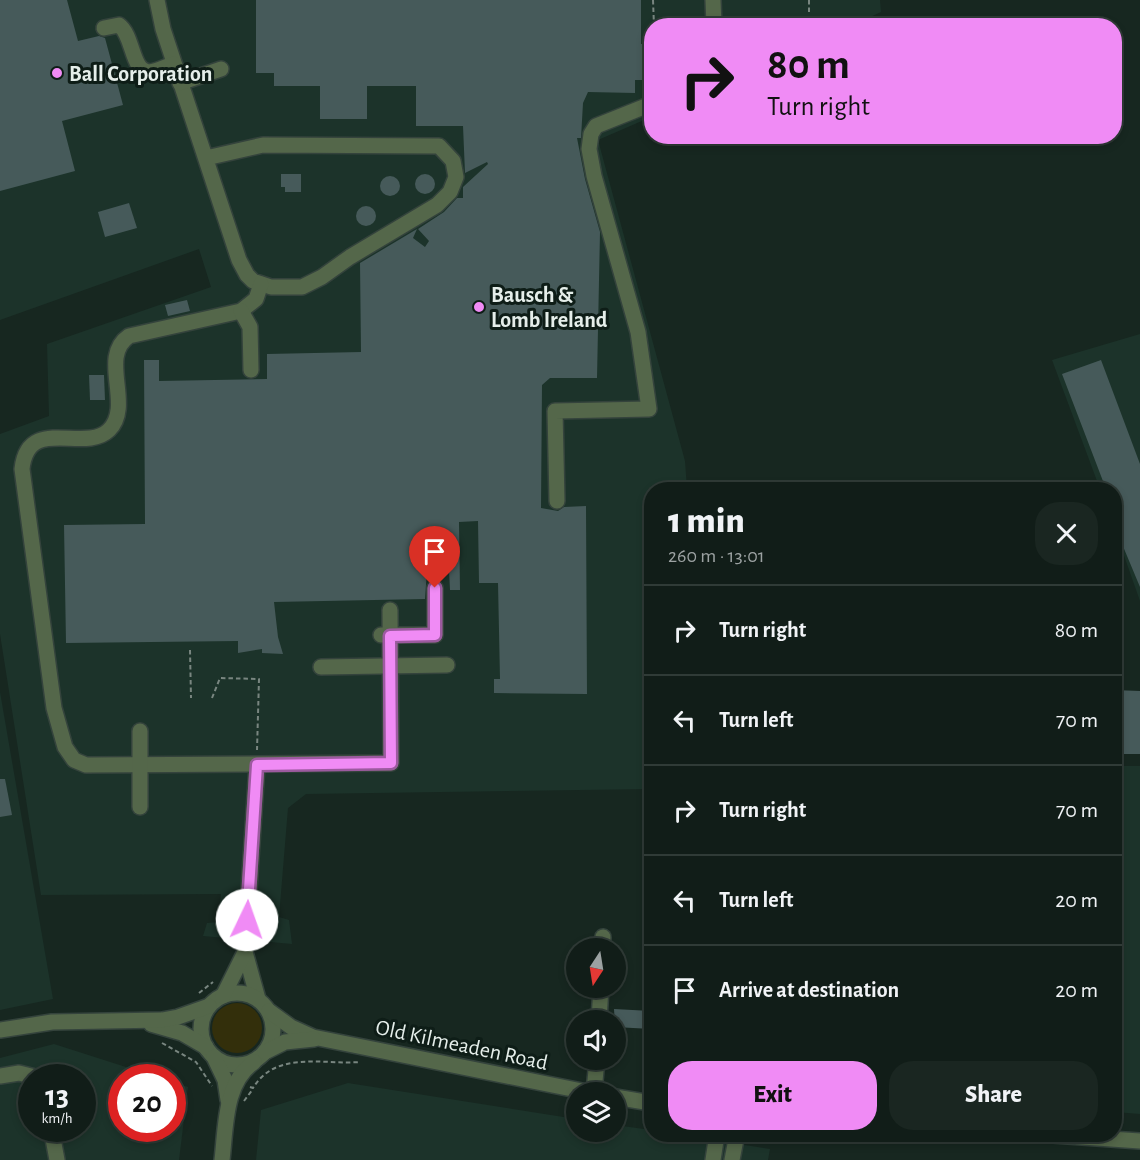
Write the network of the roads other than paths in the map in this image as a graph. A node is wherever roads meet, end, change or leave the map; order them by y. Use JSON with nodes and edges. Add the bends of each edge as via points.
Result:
{"nodes":[{"id":1,"x":157,"y":0,"type":"edge"},
{"id":2,"x":713,"y":0,"type":"edge"},
{"id":3,"x":714,"y":18,"type":"edge"},
{"id":4,"x":104,"y":28,"type":"dead end"},
{"id":5,"x":174,"y":64,"type":"junction"},
{"id":6,"x":221,"y":69,"type":"dead end"},
{"id":7,"x":180,"y":83,"type":"junction"},
{"id":8,"x":644,"y":107,"type":"edge"},
{"id":9,"x":206,"y":158,"type":"junction"},
{"id":10,"x":261,"y":284,"type":"junction"},
{"id":11,"x":241,"y":311,"type":"junction"},
{"id":12,"x":251,"y":370,"type":"dead end"},
{"id":13,"x":557,"y":501,"type":"dead end"},
{"id":14,"x":435,"y":588,"type":"dead end"},
{"id":15,"x":390,"y":610,"type":"dead end"},
{"id":16,"x":385,"y":636,"type":"junction"},
{"id":17,"x":447,"y":665,"type":"dead end"},
{"id":18,"x":390,"y":666,"type":"junction"},
{"id":19,"x":321,"y":667,"type":"dead end"},
{"id":20,"x":140,"y":731,"type":"dead end"},
{"id":21,"x":140,"y":765,"type":"junction"},
{"id":22,"x":257,"y":765,"type":"junction"},
{"id":23,"x":140,"y":807,"type":"dead end"},
{"id":24,"x":245,"y":952,"type":"junction"},
{"id":25,"x":223,"y":996,"type":"junction"},
{"id":26,"x":258,"y":999,"type":"junction"},
{"id":27,"x":209,"y":1006,"type":"junction"},
{"id":28,"x":269,"y":1011,"type":"junction"},
{"id":29,"x":133,"y":1021,"type":"junction"},
{"id":30,"x":0,"y":1030,"type":"edge"},
{"id":31,"x":329,"y":1040,"type":"junction"},
{"id":32,"x":210,"y":1052,"type":"junction"},
{"id":33,"x":261,"y":1056,"type":"junction"},
{"id":34,"x":18,"y":1073,"type":"edge"},
{"id":35,"x":0,"y":1076,"type":"edge"},
{"id":36,"x":566,"y":1088,"type":"edge"},
{"id":37,"x":626,"y":1099,"type":"edge"},
{"id":38,"x":644,"y":1102,"type":"edge"},
{"id":39,"x":227,"y":1116,"type":"junction"},
{"id":40,"x":1122,"y":1140,"type":"edge"},
{"id":41,"x":1140,"y":1141,"type":"edge"},
{"id":42,"x":54,"y":1142,"type":"edge"},
{"id":43,"x":716,"y":1142,"type":"edge"},
{"id":44,"x":735,"y":1142,"type":"edge"},
{"id":45,"x":57,"y":1160,"type":"edge"},
{"id":46,"x":222,"y":1160,"type":"edge"},
{"id":47,"x":713,"y":1160,"type":"edge"},
{"id":48,"x":732,"y":1160,"type":"edge"}],
"edges":[{"from":1,"to":5,"type":"street"},
{"from":2,"to":3,"type":"street"},
{"from":4,"to":5,"type":"street","via":[[119,25],[125,30],[142,70],[150,72]]},
{"from":5,"to":7,"type":"street"},
{"from":6,"to":7,"type":"street"},
{"from":7,"to":9,"type":"street"},
{"from":8,"to":13,"type":"street","via":[[596,126],[589,144],[594,176],[638,332],[649,409],[555,411]]},
{"from":9,"to":10,"type":"street","via":[[239,260],[247,275]]},
{"from":9,"to":10,"type":"street","via":[[263,145],[423,145],[439,146],[453,161],[456,177],[450,192],[437,205],[312,283],[292,289]]},
{"from":10,"to":11,"type":"street","via":[[256,299]]},
{"from":11,"to":12,"type":"street","via":[[250,327]]},
{"from":11,"to":21,"type":"street","via":[[123,340],[116,358],[119,410],[108,431],[95,437],[41,440],[27,450],[23,460],[51,695],[65,747],[74,760],[86,765]]},
{"from":14,"to":16,"type":"street","via":[[435,635]]},
{"from":15,"to":16,"type":"street"},
{"from":16,"to":18,"type":"street"},
{"from":17,"to":18,"type":"street"},
{"from":18,"to":19,"type":"street"},
{"from":18,"to":22,"type":"street","via":[[391,763]]},
{"from":20,"to":21,"type":"street"},
{"from":21,"to":22,"type":"street"},
{"from":21,"to":23,"type":"street"},
{"from":22,"to":24,"type":"street"},
{"from":24,"to":25,"type":"street"},
{"from":24,"to":26,"type":"street"},
{"from":25,"to":26,"type":"street","via":[[240,993]]},
{"from":25,"to":27,"type":"street"},
{"from":26,"to":28,"type":"street"},
{"from":27,"to":29,"type":"street","via":[[178,1017]]},
{"from":27,"to":32,"type":"street","via":[[201,1029]]},
{"from":28,"to":31,"type":"street","name":"Old Kilmeaden Road","via":[[293,1028]]},
{"from":28,"to":33,"type":"street","via":[[273,1033]]},
{"from":29,"to":30,"type":"street","via":[[52,1022]]},
{"from":29,"to":32,"type":"street","via":[[170,1028]]},
{"from":31,"to":33,"type":"street","name":"Old Kilmeaden Road","via":[[296,1040],[277,1045]]},
{"from":31,"to":36,"type":"street","name":"Old Kilmeaden Road"},
{"from":32,"to":33,"type":"street","via":[[232,1065]]},
{"from":32,"to":39,"type":"street","via":[[227,1089]]},
{"from":33,"to":39,"type":"street","via":[[238,1079]]},
{"from":34,"to":35,"type":"street"},
{"from":37,"to":38,"type":"street"},
{"from":39,"to":46,"type":"street"},
{"from":40,"to":41,"type":"street"},
{"from":42,"to":45,"type":"street"},
{"from":43,"to":47,"type":"street"},
{"from":44,"to":48,"type":"street"}]}
